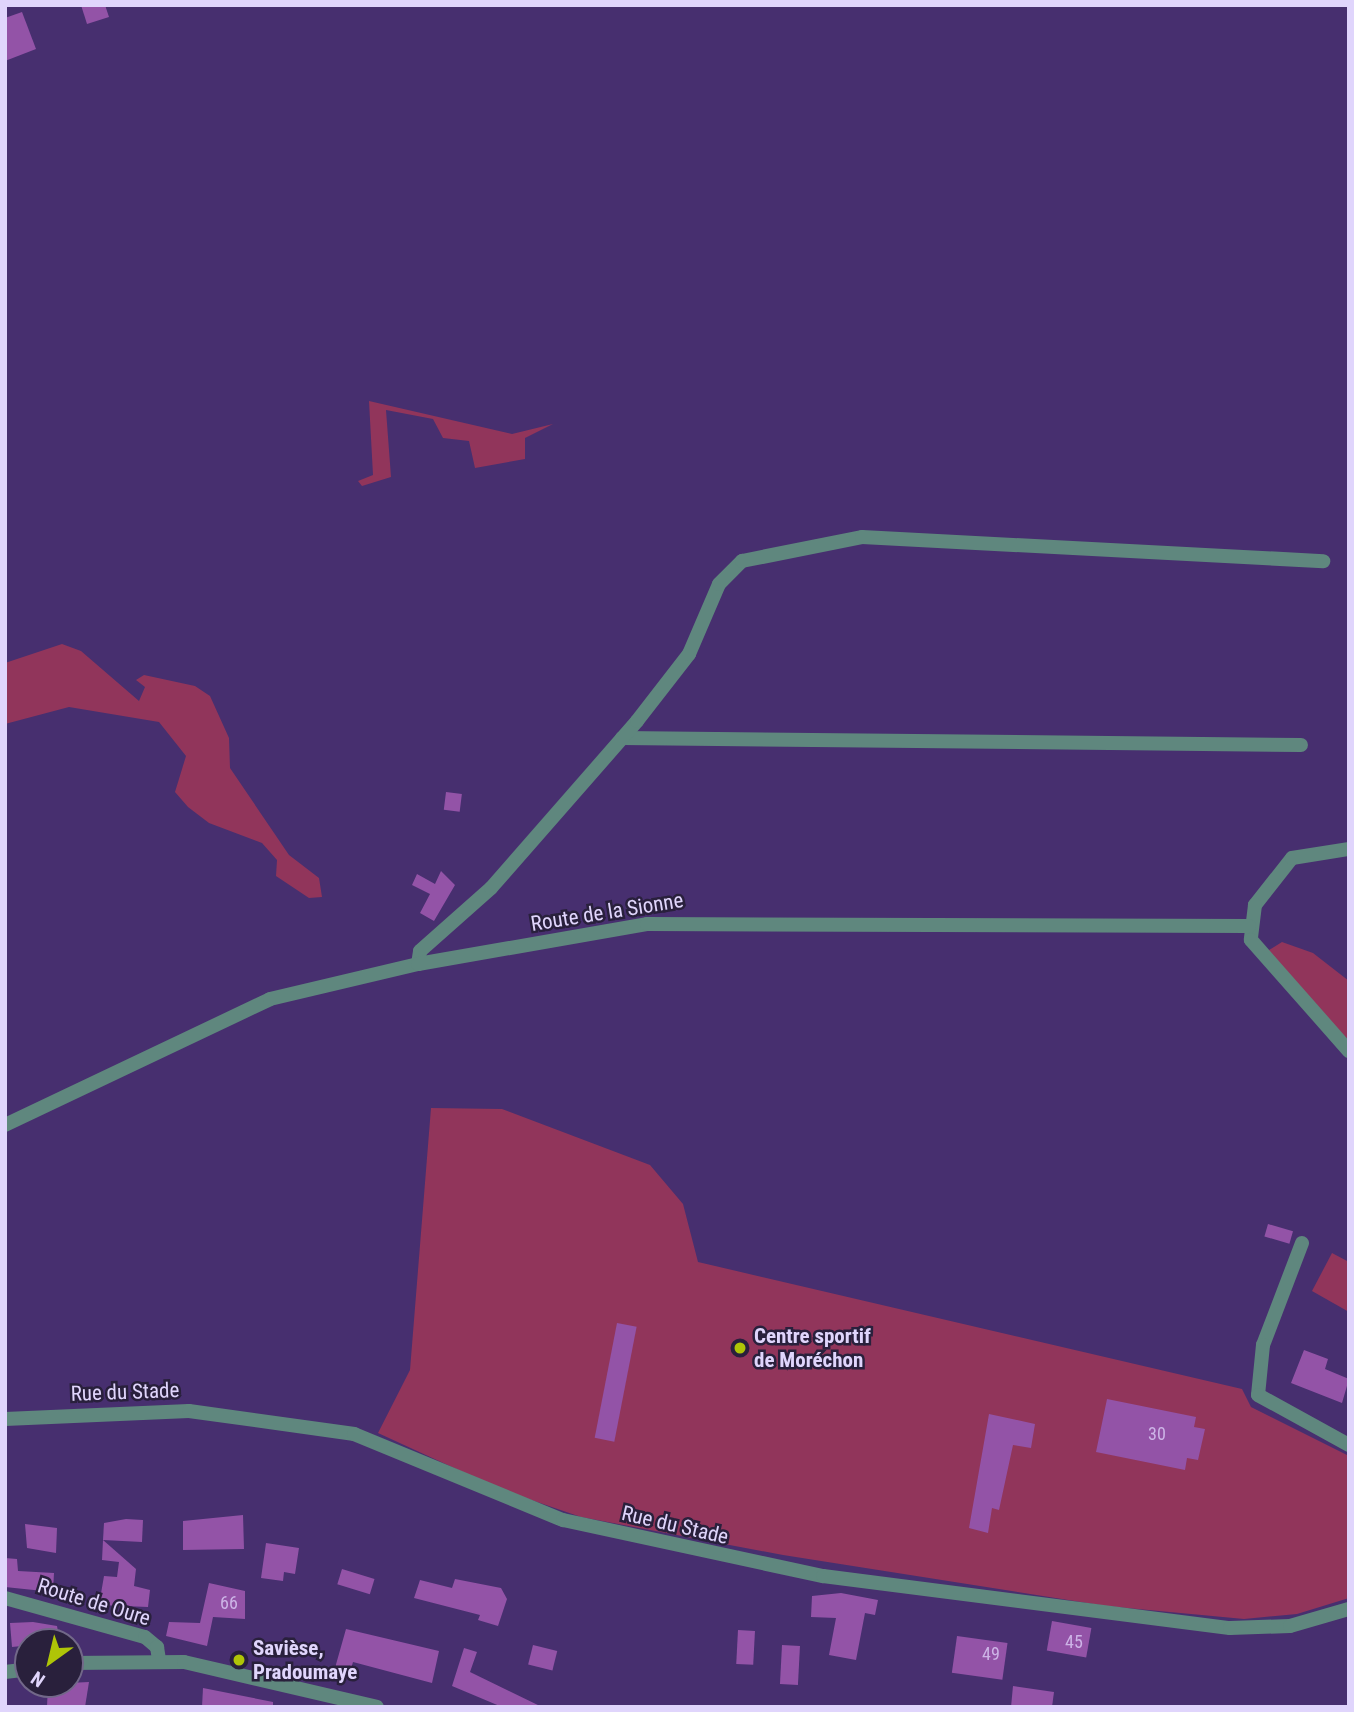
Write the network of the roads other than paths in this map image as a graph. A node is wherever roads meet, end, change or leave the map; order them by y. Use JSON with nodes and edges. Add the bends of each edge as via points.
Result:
{"nodes":[{"id":1,"x":1323,"y":561,"type":"dead end"},
{"id":2,"x":622,"y":738,"type":"junction"},
{"id":3,"x":1301,"y":744,"type":"dead end"},
{"id":4,"x":1349,"y":849,"type":"edge"},
{"id":5,"x":1249,"y":926,"type":"junction"},
{"id":6,"x":418,"y":964,"type":"junction"},
{"id":7,"x":1349,"y":1051,"type":"edge"},
{"id":8,"x":5,"y":1125,"type":"edge"},
{"id":9,"x":1302,"y":1243,"type":"dead end"},
{"id":10,"x":5,"y":1419,"type":"edge"},
{"id":11,"x":1349,"y":1445,"type":"edge"},
{"id":12,"x":5,"y":1598,"type":"edge"},
{"id":13,"x":1349,"y":1609,"type":"edge"},
{"id":14,"x":159,"y":1659,"type":"junction"},
{"id":15,"x":84,"y":1662,"type":"edge"},
{"id":16,"x":377,"y":1707,"type":"edge"}],
"edges":[{"from":1,"to":2,"type":"street","via":[[862,537],[756,556],[726,573],[689,654]]},
{"from":2,"to":3,"type":"street"},
{"from":2,"to":6,"type":"street","via":[[491,888],[421,951]]},
{"from":4,"to":5,"type":"street","via":[[1292,858],[1266,888]]},
{"from":5,"to":6,"type":"street","name":"Route de la Sionne","via":[[689,920]]},
{"from":5,"to":7,"type":"street","via":[[1256,949]]},
{"from":6,"to":8,"type":"street","name":"Route de la Sionne","via":[[271,999]]},
{"from":9,"to":11,"type":"street","via":[[1263,1345],[1258,1395]]},
{"from":10,"to":13,"type":"street","name":"Rue du Stade","via":[[189,1411],[354,1434],[563,1520],[823,1576],[1230,1628],[1290,1626]]},
{"from":12,"to":14,"type":"street","name":"Route de Oure","via":[[145,1637],[157,1647]]},
{"from":14,"to":15,"type":"street"},
{"from":14,"to":16,"type":"street"}]}
